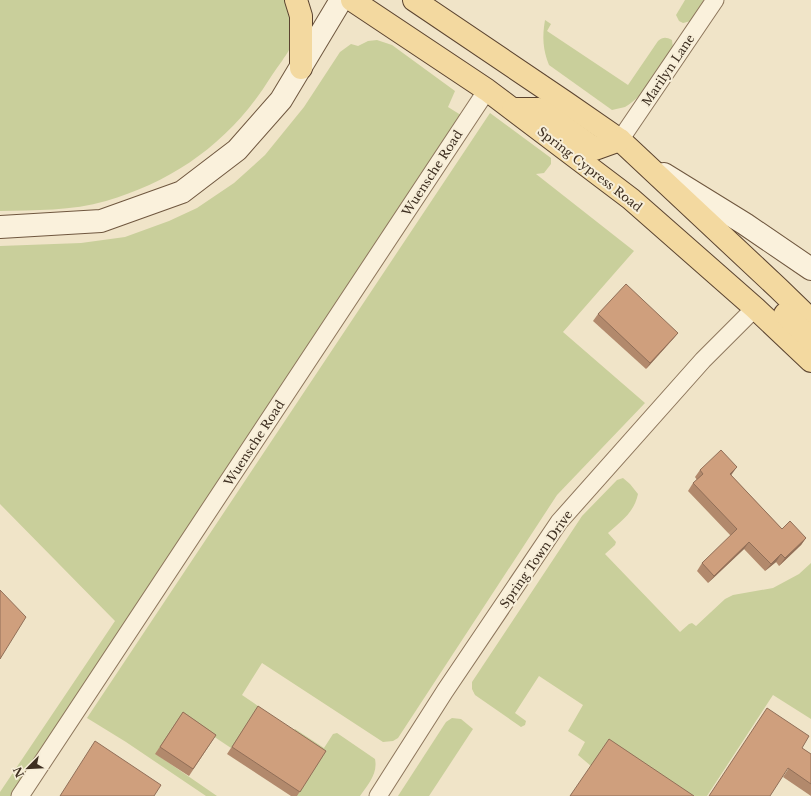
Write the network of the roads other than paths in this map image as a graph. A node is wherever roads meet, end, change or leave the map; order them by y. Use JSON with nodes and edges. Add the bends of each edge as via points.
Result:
{"nodes":[{"id":1,"x":296,"y":0,"type":"edge"},
{"id":2,"x":341,"y":0,"type":"edge"},
{"id":3,"x":352,"y":0,"type":"edge"},
{"id":4,"x":414,"y":0,"type":"edge"},
{"id":5,"x":715,"y":0,"type":"edge"},
{"id":6,"x":301,"y":68,"type":"junction"},
{"id":7,"x":487,"y":90,"type":"junction"},
{"id":8,"x":513,"y":109,"type":"junction"},
{"id":9,"x":620,"y":140,"type":"junction"},
{"id":10,"x":642,"y":160,"type":"junction"},
{"id":11,"x":0,"y":227,"type":"edge"},
{"id":12,"x":811,"y":269,"type":"edge"},
{"id":13,"x":755,"y":308,"type":"junction"},
{"id":14,"x":811,"y":320,"type":"edge"},
{"id":15,"x":811,"y":339,"type":"edge"},
{"id":16,"x":811,"y":361,"type":"edge"},
{"id":17,"x":20,"y":796,"type":"edge"},
{"id":18,"x":378,"y":796,"type":"edge"}],
"edges":[{"from":1,"to":6,"type":"main road","via":[[301,16]]},
{"from":2,"to":6,"type":"street"},
{"from":3,"to":7,"type":"main road","name":"Spring Cypress Road"},
{"from":4,"to":9,"type":"main road"},
{"from":5,"to":9,"type":"street","name":"Marilyn Lane"},
{"from":6,"to":11,"type":"street","via":[[281,100],[238,150],[182,192],[101,222]]},
{"from":7,"to":8,"type":"main road","name":"Spring Cypress Road"},
{"from":7,"to":17,"type":"street","name":"Wuensche Road"},
{"from":8,"to":9,"type":"main road","via":[[539,109],[595,149]]},
{"from":8,"to":13,"type":"main road","name":"Spring Cypress Road","via":[[631,199]]},
{"from":9,"to":10,"type":"main road"},
{"from":10,"to":12,"type":"street","via":[[745,224]]},
{"from":10,"to":14,"type":"main road"},
{"from":13,"to":15,"type":"main road","via":[[781,310]]},
{"from":13,"to":16,"type":"main road","name":"Spring Cypress Road"},
{"from":13,"to":18,"type":"street","name":"Spring Town Drive","via":[[703,360],[559,522],[441,697]]}]}
